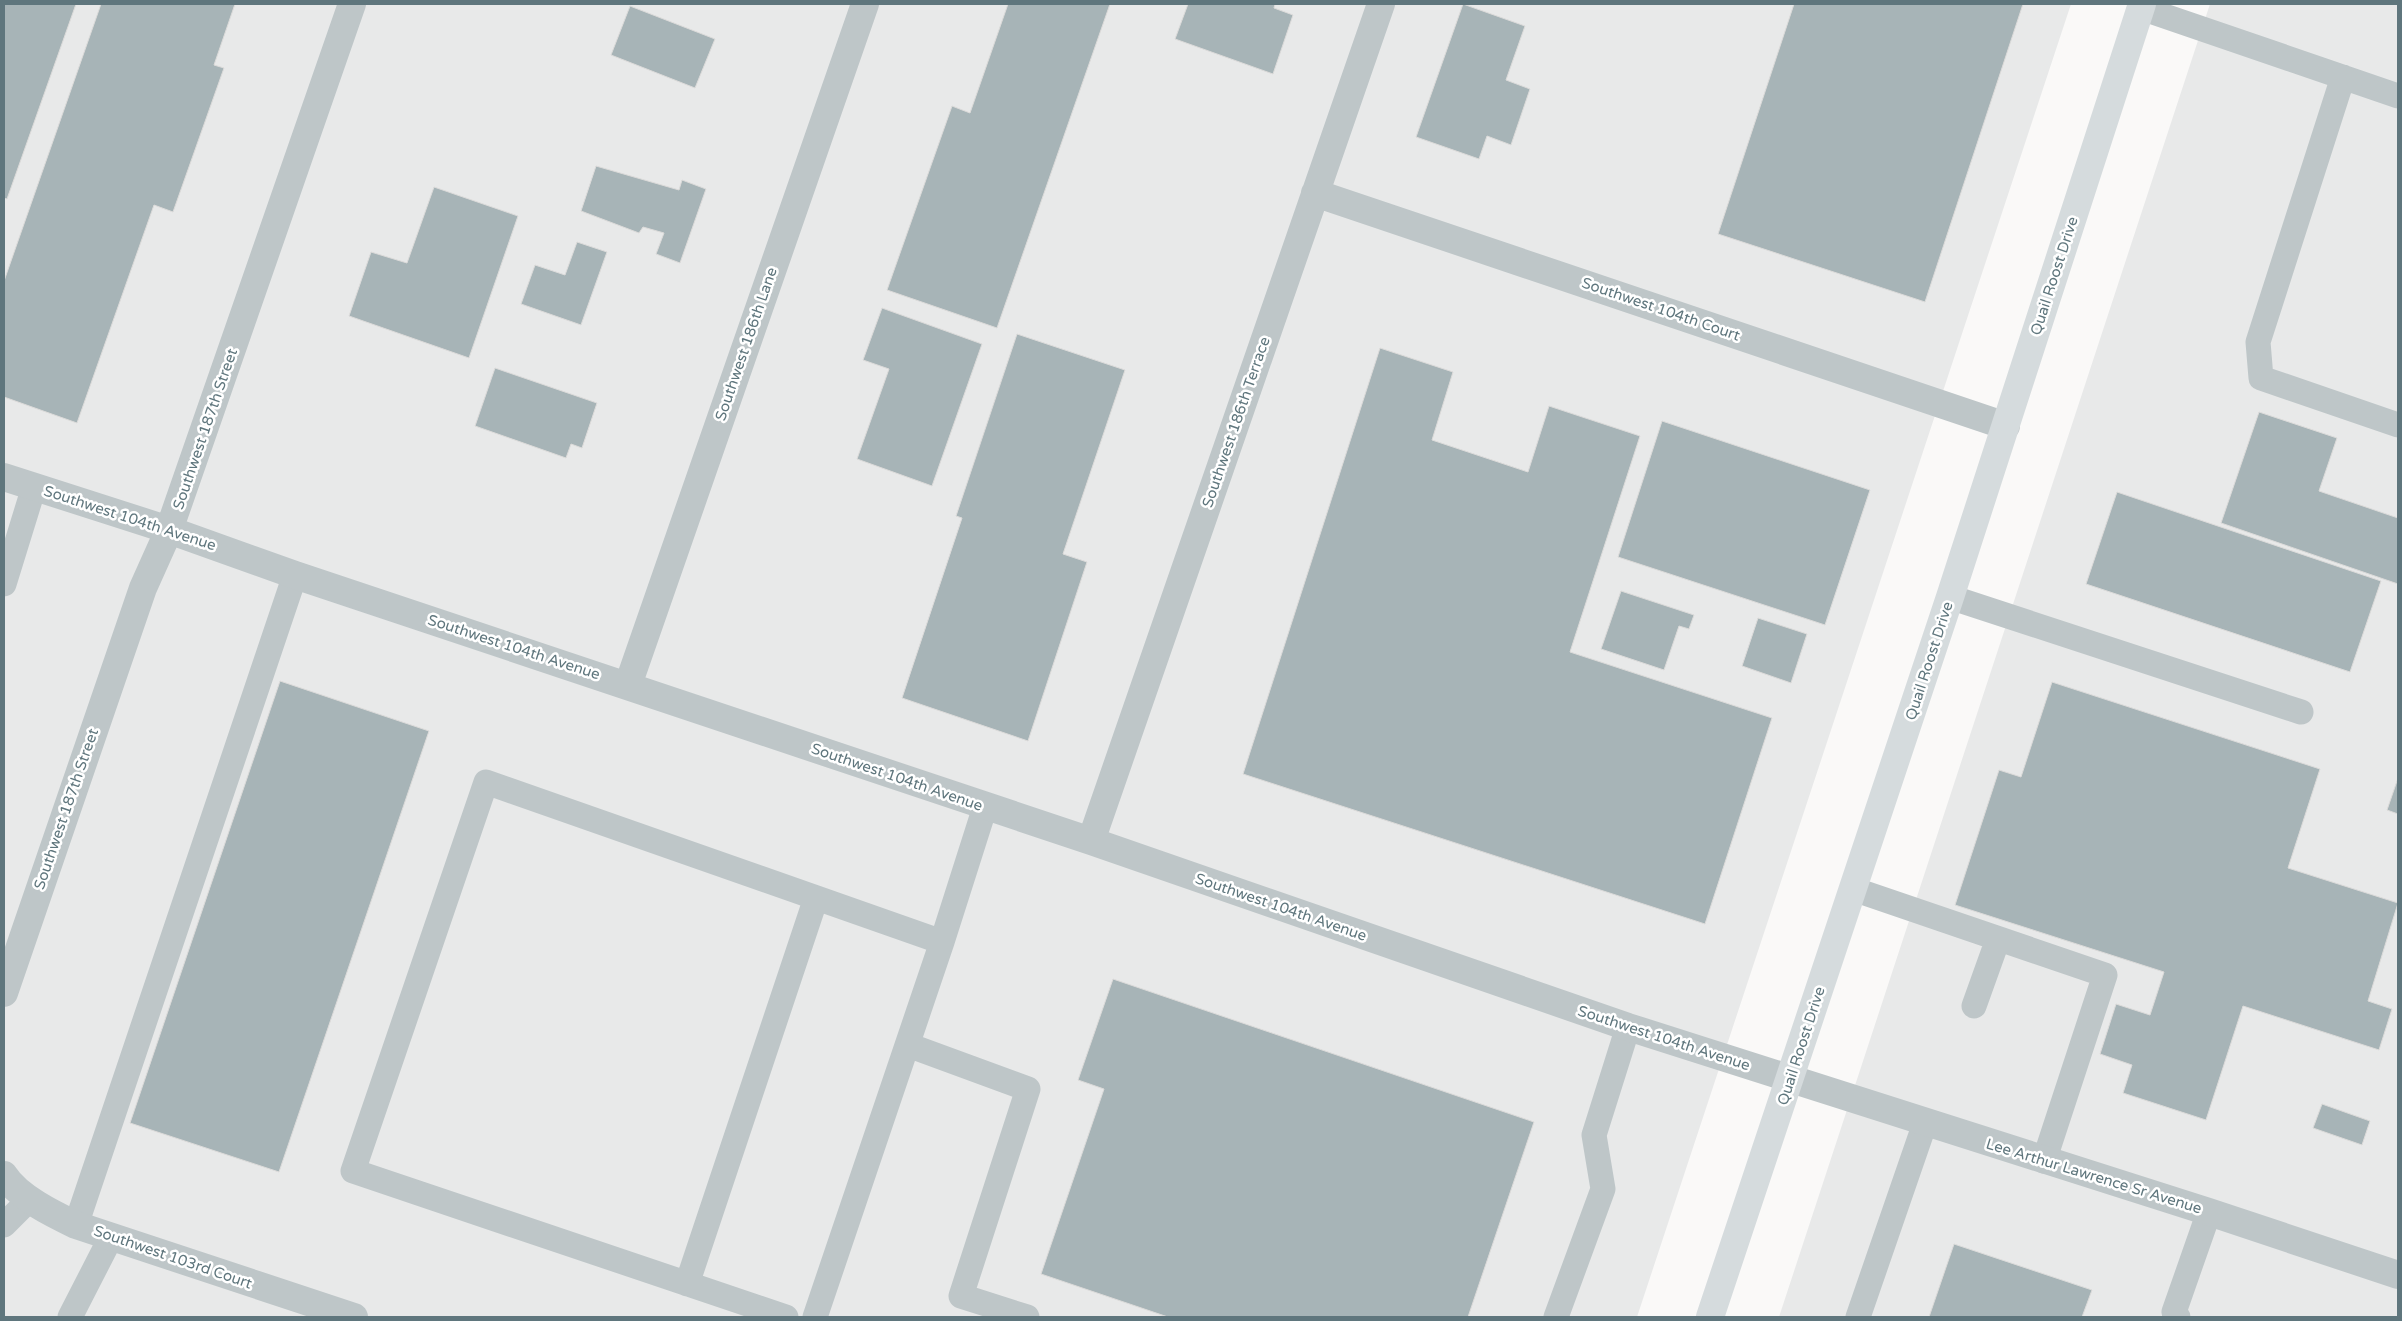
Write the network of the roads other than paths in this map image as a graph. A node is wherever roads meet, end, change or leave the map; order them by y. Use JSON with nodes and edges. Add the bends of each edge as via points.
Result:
{"nodes":[{"id":1,"x":352,"y":4,"type":"edge"},
{"id":2,"x":865,"y":4,"type":"edge"},
{"id":3,"x":1381,"y":4,"type":"edge"},
{"id":4,"x":2142,"y":6,"type":"edge"},
{"id":5,"x":2343,"y":77,"type":"junction"},
{"id":6,"x":2398,"y":96,"type":"edge"},
{"id":7,"x":1315,"y":192,"type":"junction"},
{"id":8,"x":2398,"y":425,"type":"edge"},
{"id":9,"x":2006,"y":426,"type":"junction"},
{"id":10,"x":4,"y":477,"type":"edge"},
{"id":11,"x":34,"y":487,"type":"junction"},
{"id":12,"x":169,"y":530,"type":"junction"},
{"id":13,"x":295,"y":575,"type":"junction"},
{"id":14,"x":4,"y":584,"type":"edge"},
{"id":15,"x":1950,"y":597,"type":"junction"},
{"id":16,"x":628,"y":685,"type":"junction"},
{"id":17,"x":2301,"y":712,"type":"dead end"},
{"id":18,"x":985,"y":806,"type":"junction"},
{"id":19,"x":1090,"y":841,"type":"junction"},
{"id":20,"x":1853,"y":889,"type":"junction"},
{"id":21,"x":816,"y":898,"type":"junction"},
{"id":22,"x":1998,"y":939,"type":"junction"},
{"id":23,"x":942,"y":942,"type":"junction"},
{"id":24,"x":4,"y":993,"type":"edge"},
{"id":25,"x":1974,"y":1006,"type":"dead end"},
{"id":26,"x":1628,"y":1027,"type":"junction"},
{"id":27,"x":908,"y":1046,"type":"junction"},
{"id":28,"x":1790,"y":1080,"type":"junction"},
{"id":29,"x":1925,"y":1123,"type":"junction"},
{"id":30,"x":2044,"y":1161,"type":"junction"},
{"id":31,"x":4,"y":1175,"type":"edge"},
{"id":32,"x":30,"y":1199,"type":"junction"},
{"id":33,"x":2209,"y":1212,"type":"junction"},
{"id":34,"x":4,"y":1225,"type":"edge"},
{"id":35,"x":76,"y":1225,"type":"junction"},
{"id":36,"x":110,"y":1237,"type":"junction"},
{"id":37,"x":2398,"y":1275,"type":"edge"},
{"id":38,"x":687,"y":1284,"type":"junction"},
{"id":39,"x":2169,"y":1315,"type":"edge"},
{"id":40,"x":70,"y":1317,"type":"edge"},
{"id":41,"x":354,"y":1317,"type":"edge"},
{"id":42,"x":786,"y":1317,"type":"edge"},
{"id":43,"x":815,"y":1317,"type":"edge"},
{"id":44,"x":1027,"y":1317,"type":"edge"},
{"id":45,"x":1556,"y":1317,"type":"edge"},
{"id":46,"x":1710,"y":1317,"type":"edge"},
{"id":47,"x":1858,"y":1317,"type":"edge"}],
"edges":[{"from":1,"to":12,"type":"street","name":"Southwest 187th Street"},
{"from":2,"to":16,"type":"street","name":"Southwest 186th Lane"},
{"from":3,"to":7,"type":"street","name":"Southwest 186th Terrace"},
{"from":4,"to":5,"type":"lane"},
{"from":4,"to":9,"type":"main road","name":"Quail Roost Drive"},
{"from":5,"to":6,"type":"lane"},
{"from":5,"to":8,"type":"lane","via":[[2258,342],[2261,378]]},
{"from":7,"to":9,"type":"street","name":"Southwest 104th Court"},
{"from":7,"to":19,"type":"street","name":"Southwest 186th Terrace"},
{"from":9,"to":15,"type":"main road","name":"Quail Roost Drive"},
{"from":10,"to":11,"type":"street","name":"Southwest 104th Avenue"},
{"from":11,"to":12,"type":"street","name":"Southwest 104th Avenue"},
{"from":11,"to":14,"type":"lane"},
{"from":12,"to":13,"type":"street","name":"Southwest 104th Avenue"},
{"from":12,"to":24,"type":"street","name":"Southwest 187th Street","via":[[143,588]]},
{"from":13,"to":16,"type":"street","name":"Southwest 104th Avenue"},
{"from":13,"to":35,"type":"lane"},
{"from":15,"to":17,"type":"lane"},
{"from":15,"to":20,"type":"main road","name":"Quail Roost Drive"},
{"from":16,"to":18,"type":"street","name":"Southwest 104th Avenue"},
{"from":18,"to":19,"type":"street","name":"Southwest 104th Avenue"},
{"from":18,"to":23,"type":"lane"},
{"from":19,"to":26,"type":"street","name":"Southwest 104th Avenue"},
{"from":20,"to":22,"type":"lane"},
{"from":20,"to":28,"type":"main road","name":"Quail Roost Drive"},
{"from":21,"to":23,"type":"lane"},
{"from":21,"to":38,"type":"lane"},
{"from":21,"to":38,"type":"lane","via":[[486,782],[353,1171]]},
{"from":22,"to":25,"type":"lane"},
{"from":22,"to":30,"type":"lane","via":[[2105,975]]},
{"from":23,"to":27,"type":"lane"},
{"from":26,"to":28,"type":"street","name":"Southwest 104th Avenue"},
{"from":26,"to":45,"type":"lane","via":[[1594,1134],[1604,1189]]},
{"from":27,"to":43,"type":"lane"},
{"from":27,"to":44,"type":"lane","via":[[1028,1089],[961,1296]]},
{"from":28,"to":29,"type":"street","name":"Lee Arthur Lawrence Sr Avenue"},
{"from":28,"to":46,"type":"main road","name":"Quail Roost Drive"},
{"from":29,"to":30,"type":"street","name":"Lee Arthur Lawrence Sr Avenue"},
{"from":29,"to":47,"type":"lane"},
{"from":30,"to":33,"type":"street","name":"Lee Arthur Lawrence Sr Avenue"},
{"from":31,"to":32,"type":"street","name":"Southwest 103rd Court"},
{"from":32,"to":34,"type":"lane"},
{"from":32,"to":35,"type":"street","name":"Southwest 103rd Court"},
{"from":33,"to":37,"type":"street","name":"Lee Arthur Lawrence Sr Avenue"},
{"from":33,"to":39,"type":"lane"},
{"from":35,"to":36,"type":"street","name":"Southwest 103rd Court"},
{"from":36,"to":40,"type":"lane"},
{"from":36,"to":41,"type":"street","name":"Southwest 103rd Court"},
{"from":38,"to":42,"type":"lane"}]}
